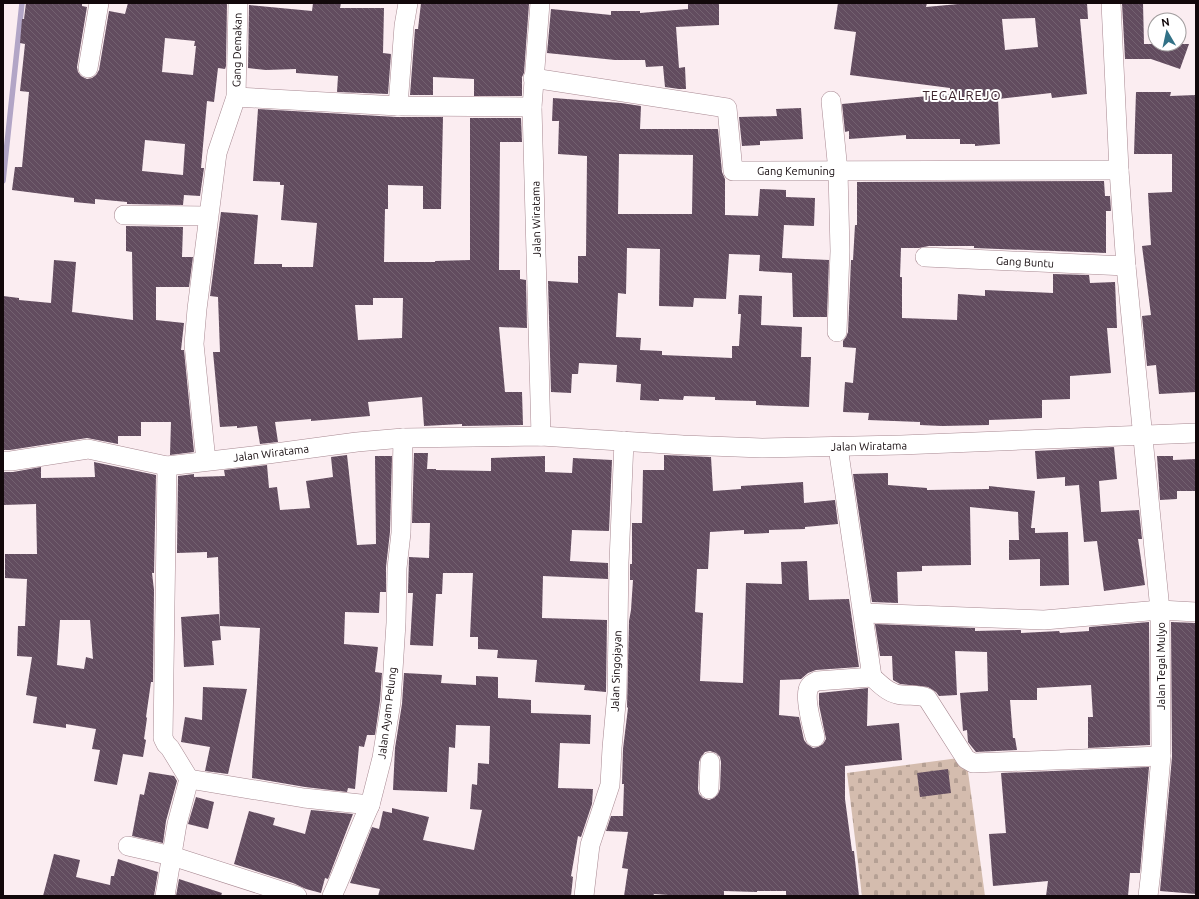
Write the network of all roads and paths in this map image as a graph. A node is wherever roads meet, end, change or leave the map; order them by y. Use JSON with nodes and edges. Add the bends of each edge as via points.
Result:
{"nodes":[{"id":1,"x":99,"y":3,"type":"edge"},
{"id":2,"x":238,"y":3,"type":"edge"},
{"id":3,"x":408,"y":3,"type":"edge"},
{"id":4,"x":540,"y":3,"type":"edge"},
{"id":5,"x":1111,"y":3,"type":"edge"},
{"id":6,"x":88,"y":68,"type":"dead end"},
{"id":7,"x":534,"y":78,"type":"junction"},
{"id":8,"x":236,"y":98,"type":"junction"},
{"id":9,"x":831,"y":101,"type":"dead end"},
{"id":10,"x":398,"y":106,"type":"junction"},
{"id":11,"x":532,"y":107,"type":"junction"},
{"id":12,"x":1119,"y":170,"type":"junction"},
{"id":13,"x":838,"y":171,"type":"junction"},
{"id":14,"x":124,"y":215,"type":"dead end"},
{"id":15,"x":208,"y":216,"type":"junction"},
{"id":16,"x":925,"y":258,"type":"dead end"},
{"id":17,"x":1126,"y":266,"type":"junction"},
{"id":18,"x":837,"y":332,"type":"dead end"},
{"id":19,"x":1196,"y":433,"type":"edge"},
{"id":20,"x":541,"y":436,"type":"junction"},
{"id":21,"x":1143,"y":436,"type":"junction"},
{"id":22,"x":403,"y":438,"type":"junction"},
{"id":23,"x":624,"y":442,"type":"junction"},
{"id":24,"x":838,"y":447,"type":"junction"},
{"id":25,"x":3,"y":461,"type":"edge"},
{"id":26,"x":206,"y":461,"type":"junction"},
{"id":27,"x":167,"y":466,"type":"junction"},
{"id":28,"x":1160,"y":610,"type":"junction"},
{"id":29,"x":1196,"y":612,"type":"edge"},
{"id":30,"x":864,"y":613,"type":"junction"},
{"id":31,"x":872,"y":677,"type":"junction"},
{"id":32,"x":815,"y":737,"type":"dead end"},
{"id":33,"x":1161,"y":756,"type":"junction"},
{"id":34,"x":710,"y":762,"type":"dead end"},
{"id":35,"x":189,"y":779,"type":"junction"},
{"id":36,"x":709,"y":789,"type":"dead end"},
{"id":37,"x":370,"y":805,"type":"junction"},
{"id":38,"x":128,"y":846,"type":"dead end"},
{"id":39,"x":172,"y":856,"type":"junction"},
{"id":40,"x":165,"y":896,"type":"edge"},
{"id":41,"x":297,"y":896,"type":"edge"},
{"id":42,"x":332,"y":896,"type":"edge"},
{"id":43,"x":584,"y":896,"type":"edge"},
{"id":44,"x":1148,"y":896,"type":"edge"}],
"edges":[{"from":1,"to":6,"type":"street"},
{"from":2,"to":8,"type":"street","name":"Gang Demakan"},
{"from":3,"to":10,"type":"street"},
{"from":4,"to":7,"type":"street","name":"Jalan Wiratama"},
{"from":5,"to":12,"type":"street","name":"Jalan Tegal Mulyo"},
{"from":7,"to":11,"type":"street","name":"Jalan Wiratama"},
{"from":7,"to":13,"type":"street","name":"Gang Kemuning","via":[[727,108],[733,171]]},
{"from":8,"to":10,"type":"street"},
{"from":8,"to":15,"type":"street","name":"Gang Demakan","via":[[216,152]]},
{"from":9,"to":13,"type":"street"},
{"from":10,"to":11,"type":"street"},
{"from":11,"to":20,"type":"street","name":"Jalan Wiratama"},
{"from":12,"to":13,"type":"street","name":"Gang Kemuning"},
{"from":12,"to":17,"type":"street","name":"Jalan Tegal Mulyo"},
{"from":13,"to":18,"type":"street","via":[[840,251]]},
{"from":14,"to":15,"type":"street"},
{"from":15,"to":26,"type":"street","name":"Gang Demakan","via":[[194,344]]},
{"from":16,"to":17,"type":"street","name":"Gang Buntu"},
{"from":17,"to":21,"type":"street","name":"Jalan Tegal Mulyo"},
{"from":19,"to":21,"type":"street","name":"Jalan Wiratama"},
{"from":20,"to":22,"type":"street","name":"Jalan Wiratama"},
{"from":20,"to":23,"type":"street","name":"Jalan Wiratama"},
{"from":21,"to":24,"type":"street","name":"Jalan Wiratama"},
{"from":21,"to":28,"type":"street","name":"Jalan Tegal Mulyo"},
{"from":22,"to":26,"type":"street","name":"Jalan Wiratama"},
{"from":22,"to":37,"type":"street","name":"Jalan Ayam Pelung","via":[[401,533],[391,702],[382,758]]},
{"from":23,"to":24,"type":"street","name":"Jalan Wiratama","via":[[746,447]]},
{"from":23,"to":43,"type":"street","name":"Jalan Singojayan","via":[[617,694],[610,785],[590,845]]},
{"from":24,"to":30,"type":"street"},
{"from":25,"to":27,"type":"street","name":"Jalan Wiratama","via":[[88,449]]},
{"from":26,"to":27,"type":"street","name":"Jalan Wiratama"},
{"from":27,"to":35,"type":"street","via":[[163,738]]},
{"from":28,"to":29,"type":"street"},
{"from":28,"to":30,"type":"street","via":[[1044,620]]},
{"from":28,"to":33,"type":"street","name":"Jalan Tegal Mulyo"},
{"from":30,"to":31,"type":"street"},
{"from":31,"to":32,"type":"street","via":[[822,680],[811,684],[808,691],[809,712]]},
{"from":31,"to":33,"type":"street","via":[[894,694],[927,698],[966,759],[973,763]]},
{"from":33,"to":44,"type":"street","name":"Jalan Tegal Mulyo"},
{"from":34,"to":36,"type":"street"},
{"from":35,"to":37,"type":"street","via":[[304,798]]},
{"from":35,"to":39,"type":"street","via":[[177,824]]},
{"from":37,"to":42,"type":"street","name":"Jalan Ayam Pelung"},
{"from":38,"to":39,"type":"street"},
{"from":39,"to":40,"type":"street"},
{"from":39,"to":41,"type":"street"}]}
